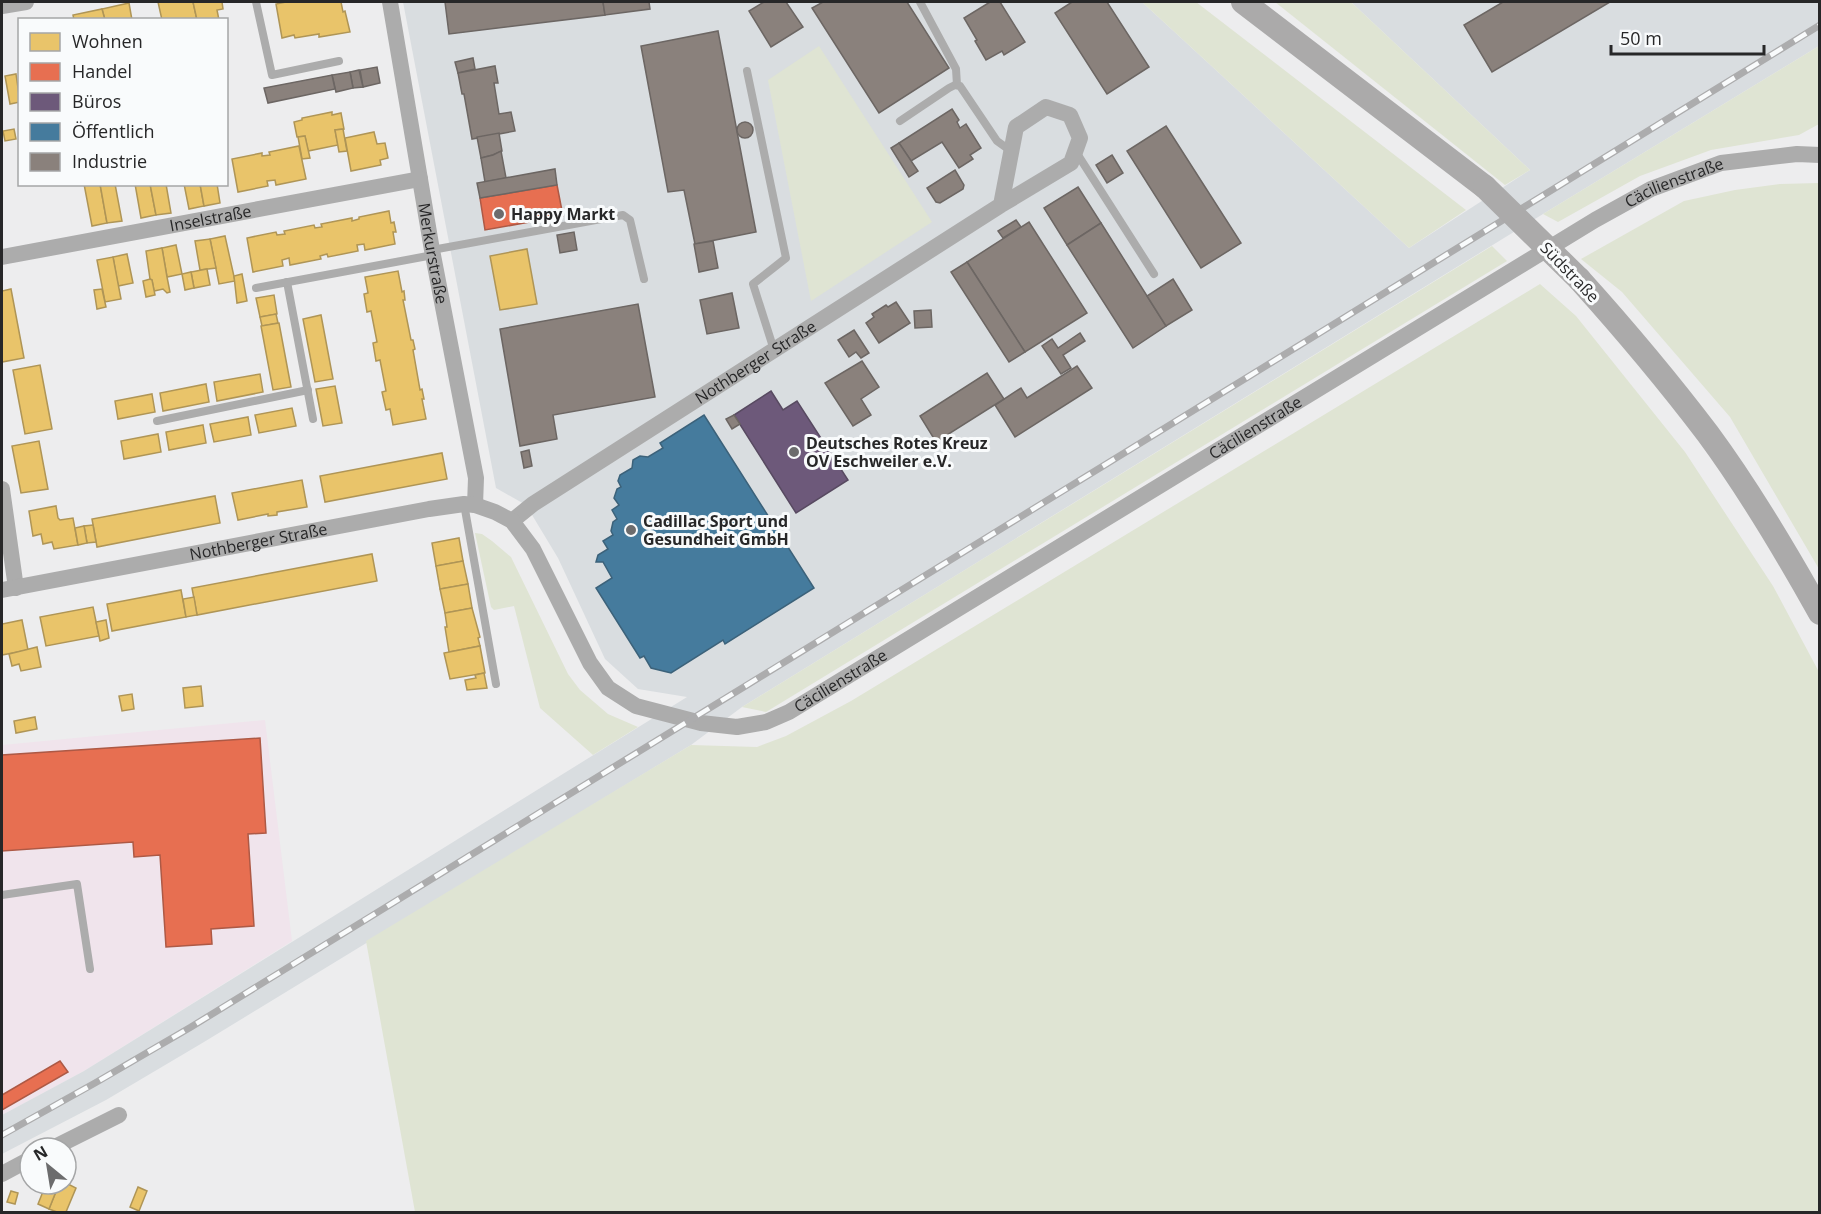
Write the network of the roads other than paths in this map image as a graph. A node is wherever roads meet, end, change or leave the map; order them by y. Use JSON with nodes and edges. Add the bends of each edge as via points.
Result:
{"nodes":[{"id":1,"x":26,"y":2,"type":"edge"},
{"id":2,"x":256,"y":2,"type":"edge"},
{"id":3,"x":390,"y":2,"type":"edge"},
{"id":4,"x":920,"y":2,"type":"edge"},
{"id":5,"x":1243,"y":2,"type":"edge"},
{"id":6,"x":2,"y":6,"type":"edge"},
{"id":7,"x":339,"y":61,"type":"dead end"},
{"id":8,"x":747,"y":71,"type":"dead end"},
{"id":9,"x":957,"y":86,"type":"junction"},
{"id":10,"x":900,"y":120,"type":"dead end"},
{"id":11,"x":1011,"y":151,"type":"junction"},
{"id":12,"x":1076,"y":151,"type":"junction"},
{"id":13,"x":1820,"y":155,"type":"edge"},
{"id":14,"x":420,"y":179,"type":"junction"},
{"id":15,"x":1001,"y":205,"type":"junction"},
{"id":16,"x":433,"y":252,"type":"junction"},
{"id":17,"x":2,"y":257,"type":"edge"},
{"id":18,"x":1154,"y":274,"type":"dead end"},
{"id":19,"x":644,"y":279,"type":"dead end"},
{"id":20,"x":287,"y":282,"type":"junction"},
{"id":21,"x":256,"y":288,"type":"dead end"},
{"id":22,"x":774,"y":350,"type":"junction"},
{"id":23,"x":308,"y":390,"type":"junction"},
{"id":24,"x":313,"y":419,"type":"dead end"},
{"id":25,"x":157,"y":421,"type":"dead end"},
{"id":26,"x":2,"y":489,"type":"edge"},
{"id":27,"x":470,"y":505,"type":"junction"},
{"id":28,"x":512,"y":521,"type":"junction"},
{"id":29,"x":9,"y":589,"type":"edge"},
{"id":30,"x":1820,"y":613,"type":"edge"},
{"id":31,"x":496,"y":684,"type":"dead end"},
{"id":32,"x":701,"y":723,"type":"joint"},
{"id":33,"x":2,"y":895,"type":"edge"},
{"id":34,"x":90,"y":969,"type":"dead end"},
{"id":35,"x":119,"y":1115,"type":"dead end"},
{"id":36,"x":77,"y":1136,"type":"edge"},
{"id":37,"x":18,"y":1165,"type":"edge"},
{"id":38,"x":2,"y":1174,"type":"edge"}],
"edges":[{"from":1,"to":6,"type":"street"},
{"from":2,"to":7,"type":"lane","via":[[272,75]]},
{"from":3,"to":14,"type":"street","name":"Merkurstraße"},
{"from":4,"to":9,"type":"lane","via":[[956,69]]},
{"from":5,"to":30,"type":"main road","name":"Südstraße","bridge":true,"via":[[1485,187],[1579,279],[1631,337],[1708,435],[1754,501]]},
{"from":8,"to":22,"type":"lane","via":[[786,258],[753,284]]},
{"from":9,"to":10,"type":"lane"},
{"from":9,"to":11,"type":"lane","via":[[997,141]]},
{"from":11,"to":12,"type":"street","via":[[1016,127],[1046,107],[1070,115],[1080,138]]},
{"from":11,"to":15,"type":"street"},
{"from":12,"to":15,"type":"street","name":"Nothberger Straße","via":[[1071,163]]},
{"from":12,"to":18,"type":"lane"},
{"from":13,"to":32,"type":"street","name":"Cäcilienstraße","via":[[1721,163],[1651,189],[789,712],[766,722],[736,727]]},
{"from":14,"to":16,"type":"street","name":"Merkurstraße"},
{"from":14,"to":17,"type":"street","name":"Inselstraße"},
{"from":15,"to":22,"type":"street","name":"Nothberger Straße"},
{"from":16,"to":19,"type":"lane","via":[[623,215],[630,220]]},
{"from":16,"to":20,"type":"lane"},
{"from":16,"to":27,"type":"street","name":"Merkurstraße","via":[[476,478]]},
{"from":20,"to":21,"type":"lane"},
{"from":20,"to":23,"type":"lane"},
{"from":22,"to":28,"type":"street","name":"Nothberger Straße"},
{"from":23,"to":24,"type":"lane"},
{"from":23,"to":25,"type":"lane"},
{"from":26,"to":29,"type":"street"},
{"from":27,"to":28,"type":"street","name":"Nothberger Straße"},
{"from":27,"to":29,"type":"street","name":"Nothberger Straße","via":[[429,509]]},
{"from":27,"to":31,"type":"lane"},
{"from":28,"to":32,"type":"street","name":"Nothberger Straße","via":[[533,549],[590,663],[608,688],[636,706]]},
{"from":33,"to":34,"type":"lane","via":[[77,884]]},
{"from":35,"to":36,"type":"street"},
{"from":37,"to":38,"type":"street"}]}
